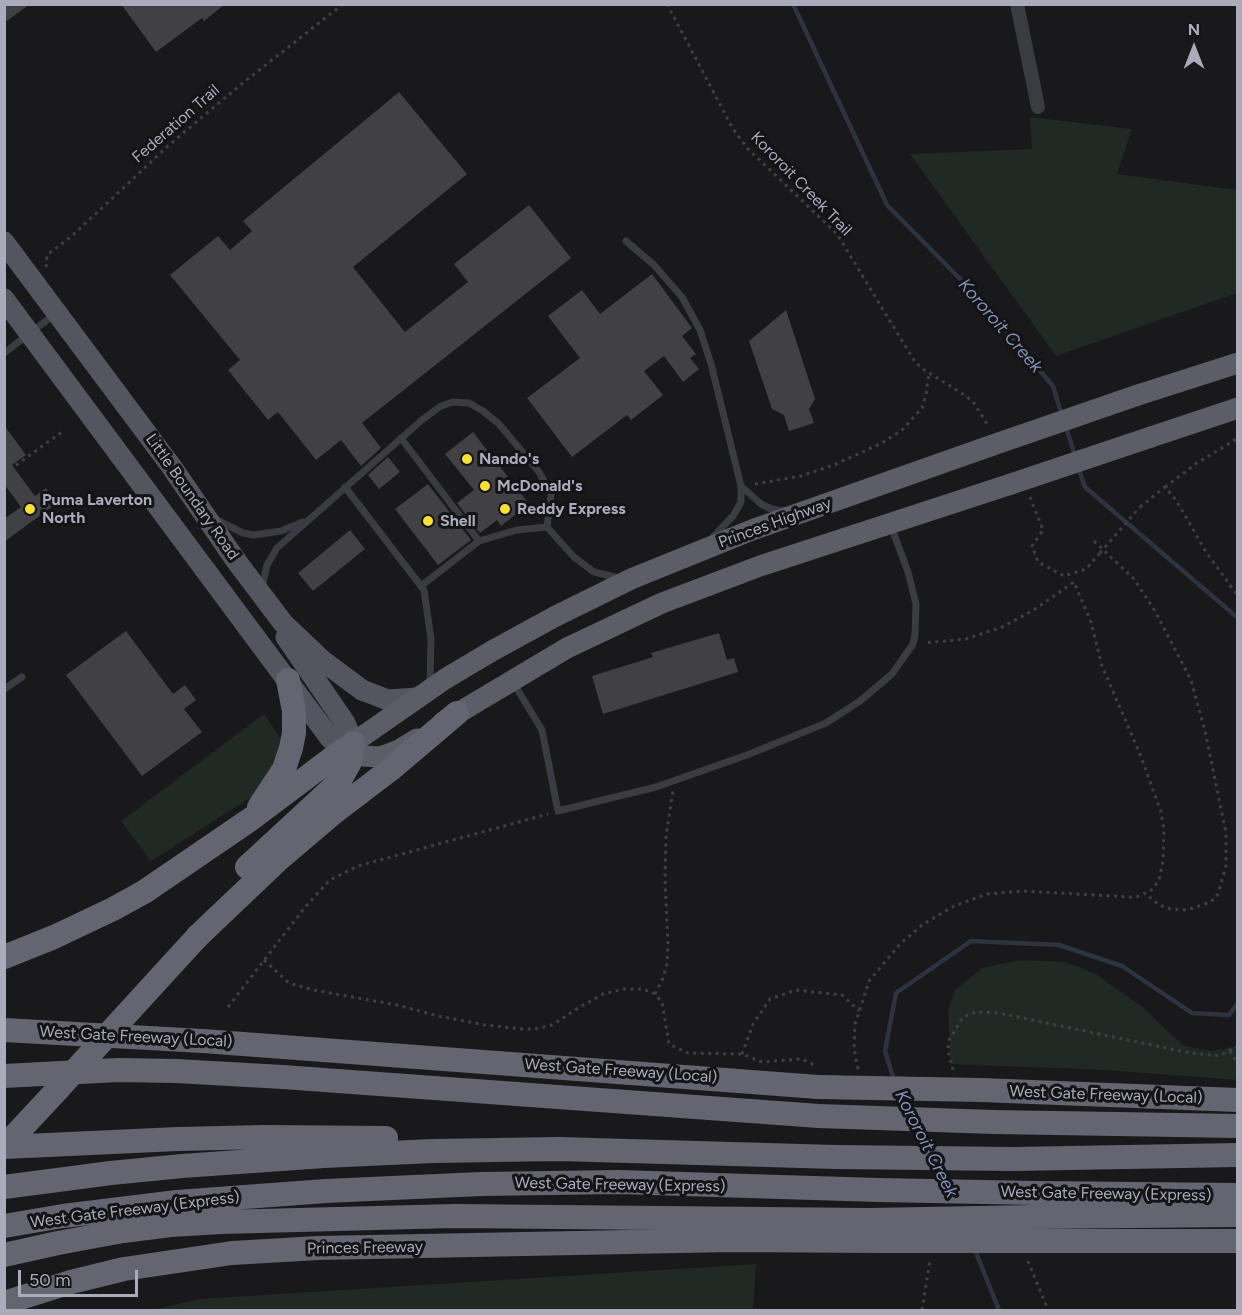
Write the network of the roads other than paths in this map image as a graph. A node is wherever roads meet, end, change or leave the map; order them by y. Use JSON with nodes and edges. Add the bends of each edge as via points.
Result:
{"nodes":[{"id":1,"x":1017,"y":4,"type":"edge"},
{"id":2,"x":1038,"y":107,"type":"dead end"},
{"id":3,"x":626,"y":241,"type":"dead end"},
{"id":4,"x":4,"y":242,"type":"edge"},
{"id":5,"x":4,"y":299,"type":"edge"},
{"id":6,"x":57,"y":313,"type":"junction"},
{"id":7,"x":30,"y":333,"type":"junction"},
{"id":8,"x":4,"y":353,"type":"edge"},
{"id":9,"x":1238,"y":363,"type":"edge"},
{"id":10,"x":1238,"y":408,"type":"edge"},
{"id":11,"x":401,"y":438,"type":"junction"},
{"id":12,"x":741,"y":486,"type":"junction"},
{"id":13,"x":345,"y":487,"type":"junction"},
{"id":14,"x":807,"y":510,"type":"junction"},
{"id":15,"x":202,"y":512,"type":"junction"},
{"id":16,"x":307,"y":520,"type":"junction"},
{"id":17,"x":890,"y":523,"type":"junction"},
{"id":18,"x":547,"y":527,"type":"junction"},
{"id":19,"x":479,"y":542,"type":"junction"},
{"id":20,"x":697,"y":552,"type":"junction"},
{"id":21,"x":631,"y":579,"type":"junction"},
{"id":22,"x":421,"y":586,"type":"junction"},
{"id":23,"x":267,"y":602,"type":"junction"},
{"id":24,"x":533,"y":628,"type":"junction"},
{"id":25,"x":567,"y":648,"type":"junction"},
{"id":26,"x":22,"y":677,"type":"dead end"},
{"id":27,"x":512,"y":679,"type":"junction"},
{"id":28,"x":288,"y":680,"type":"junction"},
{"id":29,"x":4,"y":689,"type":"edge"},
{"id":30,"x":423,"y":694,"type":"junction"},
{"id":31,"x":457,"y":712,"type":"junction"},
{"id":32,"x":349,"y":749,"type":"junction"},
{"id":33,"x":251,"y":819,"type":"junction"},
{"id":34,"x":198,"y":936,"type":"junction"},
{"id":35,"x":4,"y":957,"type":"edge"},
{"id":36,"x":4,"y":1030,"type":"edge"},
{"id":37,"x":4,"y":1076,"type":"edge"},
{"id":38,"x":1238,"y":1100,"type":"edge"},
{"id":39,"x":1238,"y":1126,"type":"edge"},
{"id":40,"x":4,"y":1147,"type":"edge"},
{"id":41,"x":559,"y":1149,"type":"junction"},
{"id":42,"x":1238,"y":1155,"type":"edge"},
{"id":43,"x":4,"y":1187,"type":"edge"},
{"id":44,"x":1238,"y":1195,"type":"edge"},
{"id":45,"x":1238,"y":1215,"type":"edge"},
{"id":46,"x":221,"y":1222,"type":"junction"},
{"id":47,"x":4,"y":1226,"type":"edge"},
{"id":48,"x":874,"y":1231,"type":"junction"},
{"id":49,"x":731,"y":1240,"type":"junction"},
{"id":50,"x":1238,"y":1241,"type":"edge"},
{"id":51,"x":4,"y":1255,"type":"edge"},
{"id":52,"x":4,"y":1303,"type":"edge"}],
"edges":[{"from":1,"to":2,"type":"street"},
{"from":3,"to":12,"type":"lane","via":[[682,297],[700,330]]},
{"from":4,"to":6,"type":"main road","name":"Little Boundary Road"},
{"from":5,"to":7,"type":"main road","name":"Little Boundary Road"},
{"from":6,"to":7,"type":"lane"},
{"from":6,"to":15,"type":"main road","name":"Little Boundary Road"},
{"from":7,"to":8,"type":"lane"},
{"from":7,"to":28,"type":"main road","name":"Little Boundary Road"},
{"from":9,"to":14,"type":"highway","name":"Princes Highway","bridge":true},
{"from":10,"to":17,"type":"highway","bridge":true},
{"from":11,"to":13,"type":"lane"},
{"from":11,"to":18,"type":"lane","via":[[441,406],[453,402],[469,403],[483,411],[538,472],[551,494]]},
{"from":11,"to":19,"type":"lane"},
{"from":12,"to":14,"type":"lane","via":[[771,509]]},
{"from":12,"to":20,"type":"lane","via":[[741,502],[733,516]]},
{"from":13,"to":16,"type":"lane"},
{"from":13,"to":22,"type":"lane"},
{"from":14,"to":20,"type":"highway","name":"Princes Highway"},
{"from":15,"to":16,"type":"lane","via":[[254,535],[281,531]]},
{"from":15,"to":23,"type":"main road","name":"Little Boundary Road"},
{"from":16,"to":23,"type":"lane","via":[[271,556],[265,570]]},
{"from":17,"to":25,"type":"highway","via":[[662,603]]},
{"from":17,"to":27,"type":"lane","via":[[916,604],[913,644],[892,674],[826,723],[676,780],[558,811],[542,730]]},
{"from":18,"to":19,"type":"lane","via":[[518,530]]},
{"from":18,"to":21,"type":"lane","via":[[588,569],[608,577]]},
{"from":19,"to":22,"type":"lane"},
{"from":20,"to":21,"type":"highway","name":"Princes Highway"},
{"from":21,"to":24,"type":"highway","name":"Princes Highway"},
{"from":22,"to":30,"type":"lane","via":[[426,598],[432,663]]},
{"from":23,"to":30,"type":"main road","name":"Little Boundary Road","via":[[314,653],[355,686],[384,699]]},
{"from":23,"to":32,"type":"main road","via":[[294,652],[345,723]]},
{"from":24,"to":25,"type":"highway","via":[[540,645]]},
{"from":24,"to":30,"type":"highway","name":"Princes Highway"},
{"from":25,"to":27,"type":"highway"},
{"from":26,"to":29,"type":"lane"},
{"from":27,"to":31,"type":"highway"},
{"from":28,"to":32,"type":"main road","name":"Little Boundary Road","via":[[330,738]]},
{"from":28,"to":33,"type":"highway","via":[[294,711],[291,748],[279,777]]},
{"from":30,"to":32,"type":"highway","name":"Princes Highway"},
{"from":31,"to":32,"type":"highway","via":[[417,740],[387,754],[370,757]]},
{"from":31,"to":34,"type":"highway","via":[[286,853]]},
{"from":32,"to":33,"type":"highway"},
{"from":32,"to":34,"type":"highway","via":[[339,782],[224,891]]},
{"from":33,"to":35,"type":"highway","via":[[144,892]]},
{"from":34,"to":40,"type":"highway","bridge":true},
{"from":36,"to":38,"type":"highway","name":"West Gate Freeway (Local)","bridge":true,"via":[[818,1081]]},
{"from":37,"to":39,"type":"highway","bridge":true,"via":[[176,1071],[819,1116]]},
{"from":40,"to":41,"type":"highway","via":[[276,1137],[436,1138]]},
{"from":41,"to":42,"type":"highway","name":"West Gate Freeway (Express)","bridge":true,"via":[[1013,1159]]},
{"from":41,"to":43,"type":"highway","name":"West Gate Freeway (Express)","via":[[324,1156],[111,1173]]},
{"from":44,"to":47,"type":"highway","name":"West Gate Freeway (Express)","bridge":true,"via":[[619,1182],[481,1184],[177,1202]]},
{"from":45,"to":48,"type":"highway","bridge":true,"via":[[1032,1217]]},
{"from":46,"to":48,"type":"highway","via":[[454,1216]]},
{"from":46,"to":49,"type":"highway"},
{"from":46,"to":51,"type":"highway","via":[[123,1231]]},
{"from":48,"to":49,"type":"highway"},
{"from":48,"to":50,"type":"highway","bridge":true,"via":[[1042,1241]]},
{"from":49,"to":52,"type":"highway","name":"Princes Freeway","via":[[232,1253],[124,1269]]}]}
